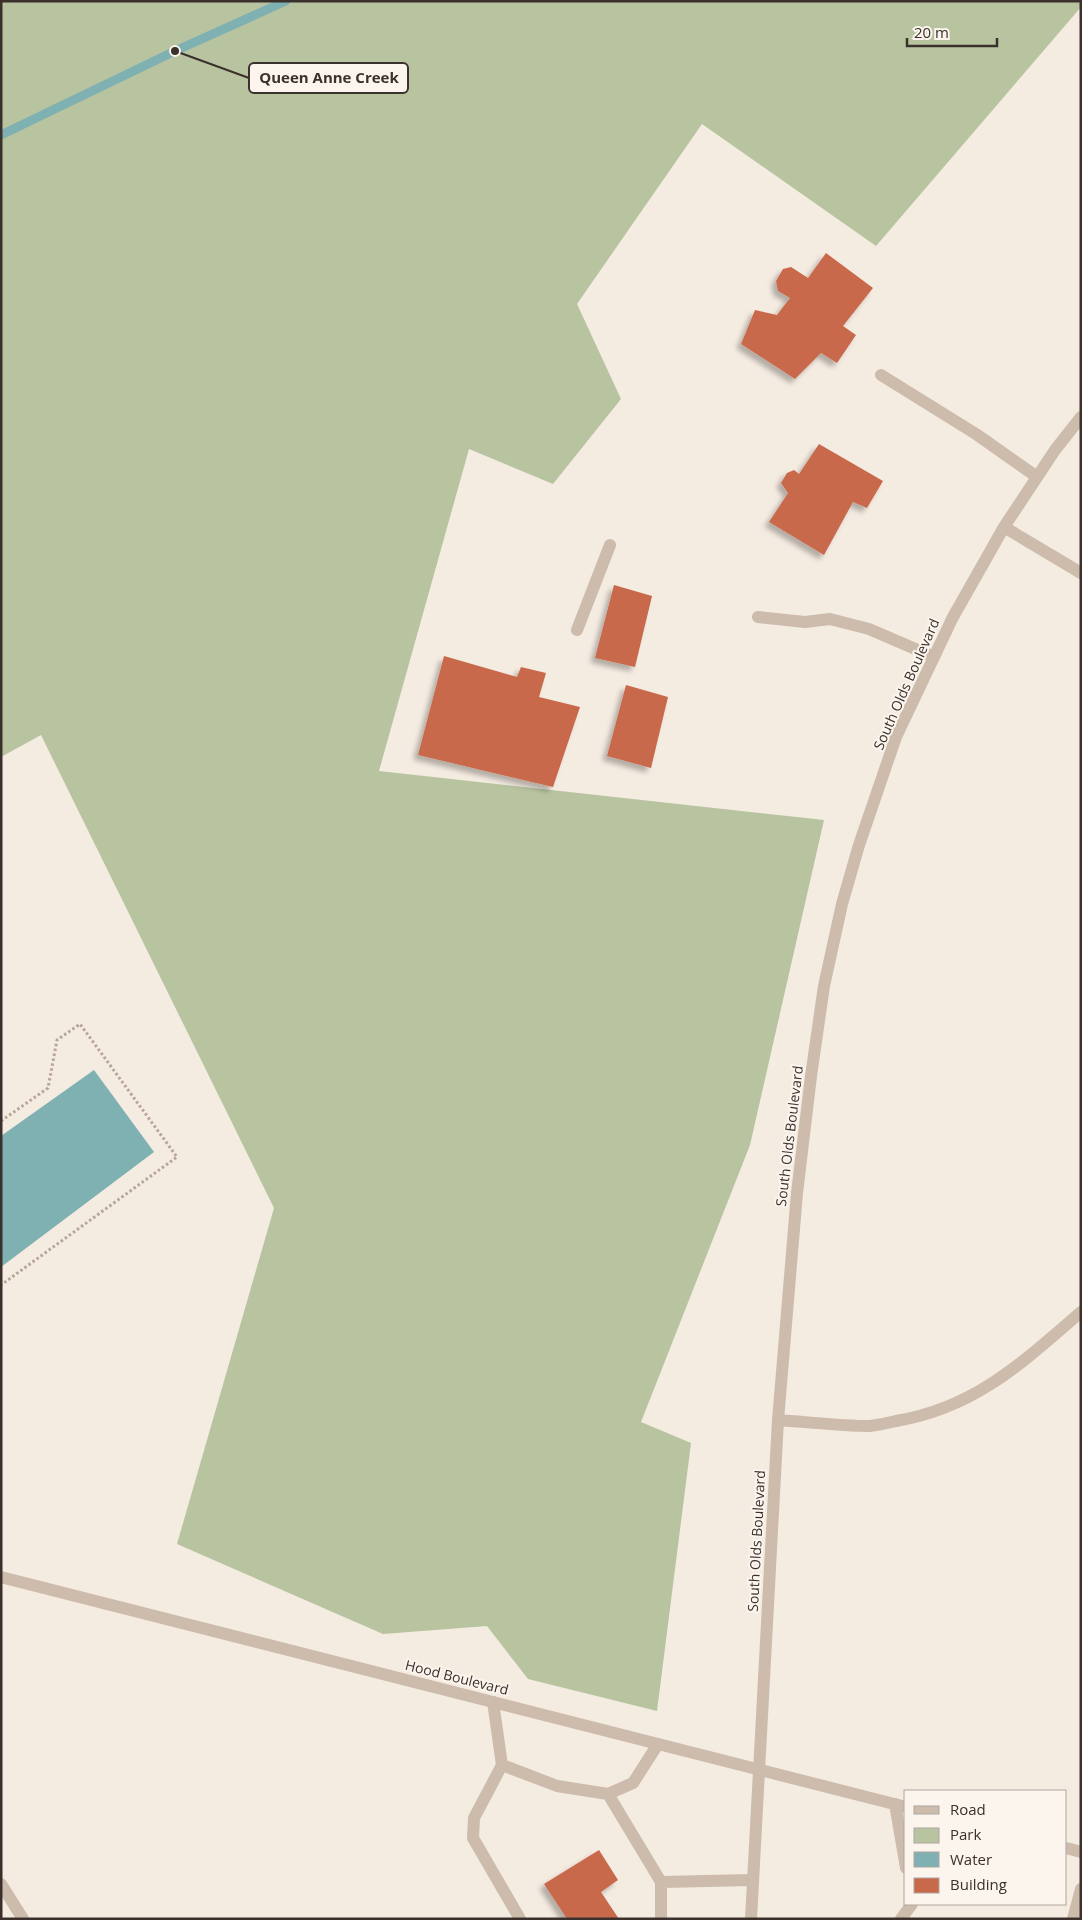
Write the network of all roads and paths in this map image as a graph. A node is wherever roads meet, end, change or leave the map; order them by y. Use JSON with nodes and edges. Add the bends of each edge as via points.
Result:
{"nodes":[{"id":1,"x":881,"y":376,"type":"dead end"},
{"id":2,"x":1081,"y":417,"type":"edge"},
{"id":3,"x":1037,"y":477,"type":"junction"},
{"id":4,"x":1004,"y":527,"type":"junction"},
{"id":5,"x":610,"y":545,"type":"dead end"},
{"id":6,"x":1081,"y":573,"type":"edge"},
{"id":7,"x":758,"y":617,"type":"dead end"},
{"id":8,"x":577,"y":630,"type":"dead end"},
{"id":9,"x":934,"y":657,"type":"junction"},
{"id":10,"x":1,"y":1121,"type":"edge"},
{"id":11,"x":1,"y":1285,"type":"edge"},
{"id":12,"x":1081,"y":1312,"type":"edge"},
{"id":13,"x":778,"y":1420,"type":"junction"},
{"id":14,"x":1,"y":1577,"type":"edge"},
{"id":15,"x":493,"y":1702,"type":"junction"},
{"id":16,"x":658,"y":1744,"type":"junction"},
{"id":17,"x":502,"y":1765,"type":"junction"},
{"id":18,"x":758,"y":1769,"type":"junction"},
{"id":19,"x":608,"y":1794,"type":"junction"},
{"id":20,"x":901,"y":1806,"type":"edge"},
{"id":21,"x":904,"y":1843,"type":"edge"},
{"id":22,"x":1067,"y":1848,"type":"edge"},
{"id":23,"x":1081,"y":1852,"type":"edge"},
{"id":24,"x":753,"y":1880,"type":"junction"},
{"id":25,"x":661,"y":1882,"type":"junction"},
{"id":26,"x":1,"y":1884,"type":"edge"},
{"id":27,"x":1081,"y":1889,"type":"edge"},
{"id":28,"x":911,"y":1905,"type":"edge"},
{"id":29,"x":23,"y":1919,"type":"edge"},
{"id":30,"x":520,"y":1919,"type":"edge"},
{"id":31,"x":661,"y":1919,"type":"edge"},
{"id":32,"x":751,"y":1919,"type":"edge"},
{"id":33,"x":901,"y":1919,"type":"edge"},
{"id":34,"x":1074,"y":1919,"type":"edge"}],
"edges":[{"from":1,"to":3,"type":"street","via":[[976,434]]},
{"from":2,"to":3,"type":"street","name":"South Olds Boulevard"},
{"from":3,"to":4,"type":"street","name":"South Olds Boulevard"},
{"from":4,"to":6,"type":"street"},
{"from":4,"to":9,"type":"street","name":"South Olds Boulevard"},
{"from":5,"to":8,"type":"street"},
{"from":7,"to":9,"type":"street","via":[[805,622],[830,619],[869,629]]},
{"from":9,"to":13,"type":"street","name":"South Olds Boulevard","via":[[896,737],[859,845],[824,986],[797,1194]]},
{"from":10,"to":11,"type":"path","via":[[48,1088],[57,1040],[80,1024],[177,1157]]},
{"from":12,"to":13,"type":"street","via":[[1020,1365],[974,1396],[939,1411],[871,1426]]},
{"from":13,"to":18,"type":"street","name":"South Olds Boulevard"},
{"from":14,"to":15,"type":"street","name":"Hood Boulevard"},
{"from":15,"to":16,"type":"street","name":"Hood Boulevard"},
{"from":15,"to":17,"type":"street"},
{"from":16,"to":18,"type":"street","name":"Hood Boulevard"},
{"from":16,"to":19,"type":"street","via":[[633,1783]]},
{"from":17,"to":19,"type":"street","via":[[557,1786]]},
{"from":17,"to":30,"type":"street","via":[[474,1818],[473,1838]]},
{"from":18,"to":20,"type":"street","name":"Hood Boulevard"},
{"from":18,"to":24,"type":"street","name":"South Olds Boulevard"},
{"from":19,"to":25,"type":"street"},
{"from":20,"to":21,"type":"street"},
{"from":22,"to":23,"type":"street"},
{"from":24,"to":25,"type":"street"},
{"from":24,"to":32,"type":"street","name":"South Olds Boulevard"},
{"from":25,"to":31,"type":"street"},
{"from":26,"to":29,"type":"street"},
{"from":27,"to":34,"type":"street"},
{"from":28,"to":33,"type":"street"}]}
